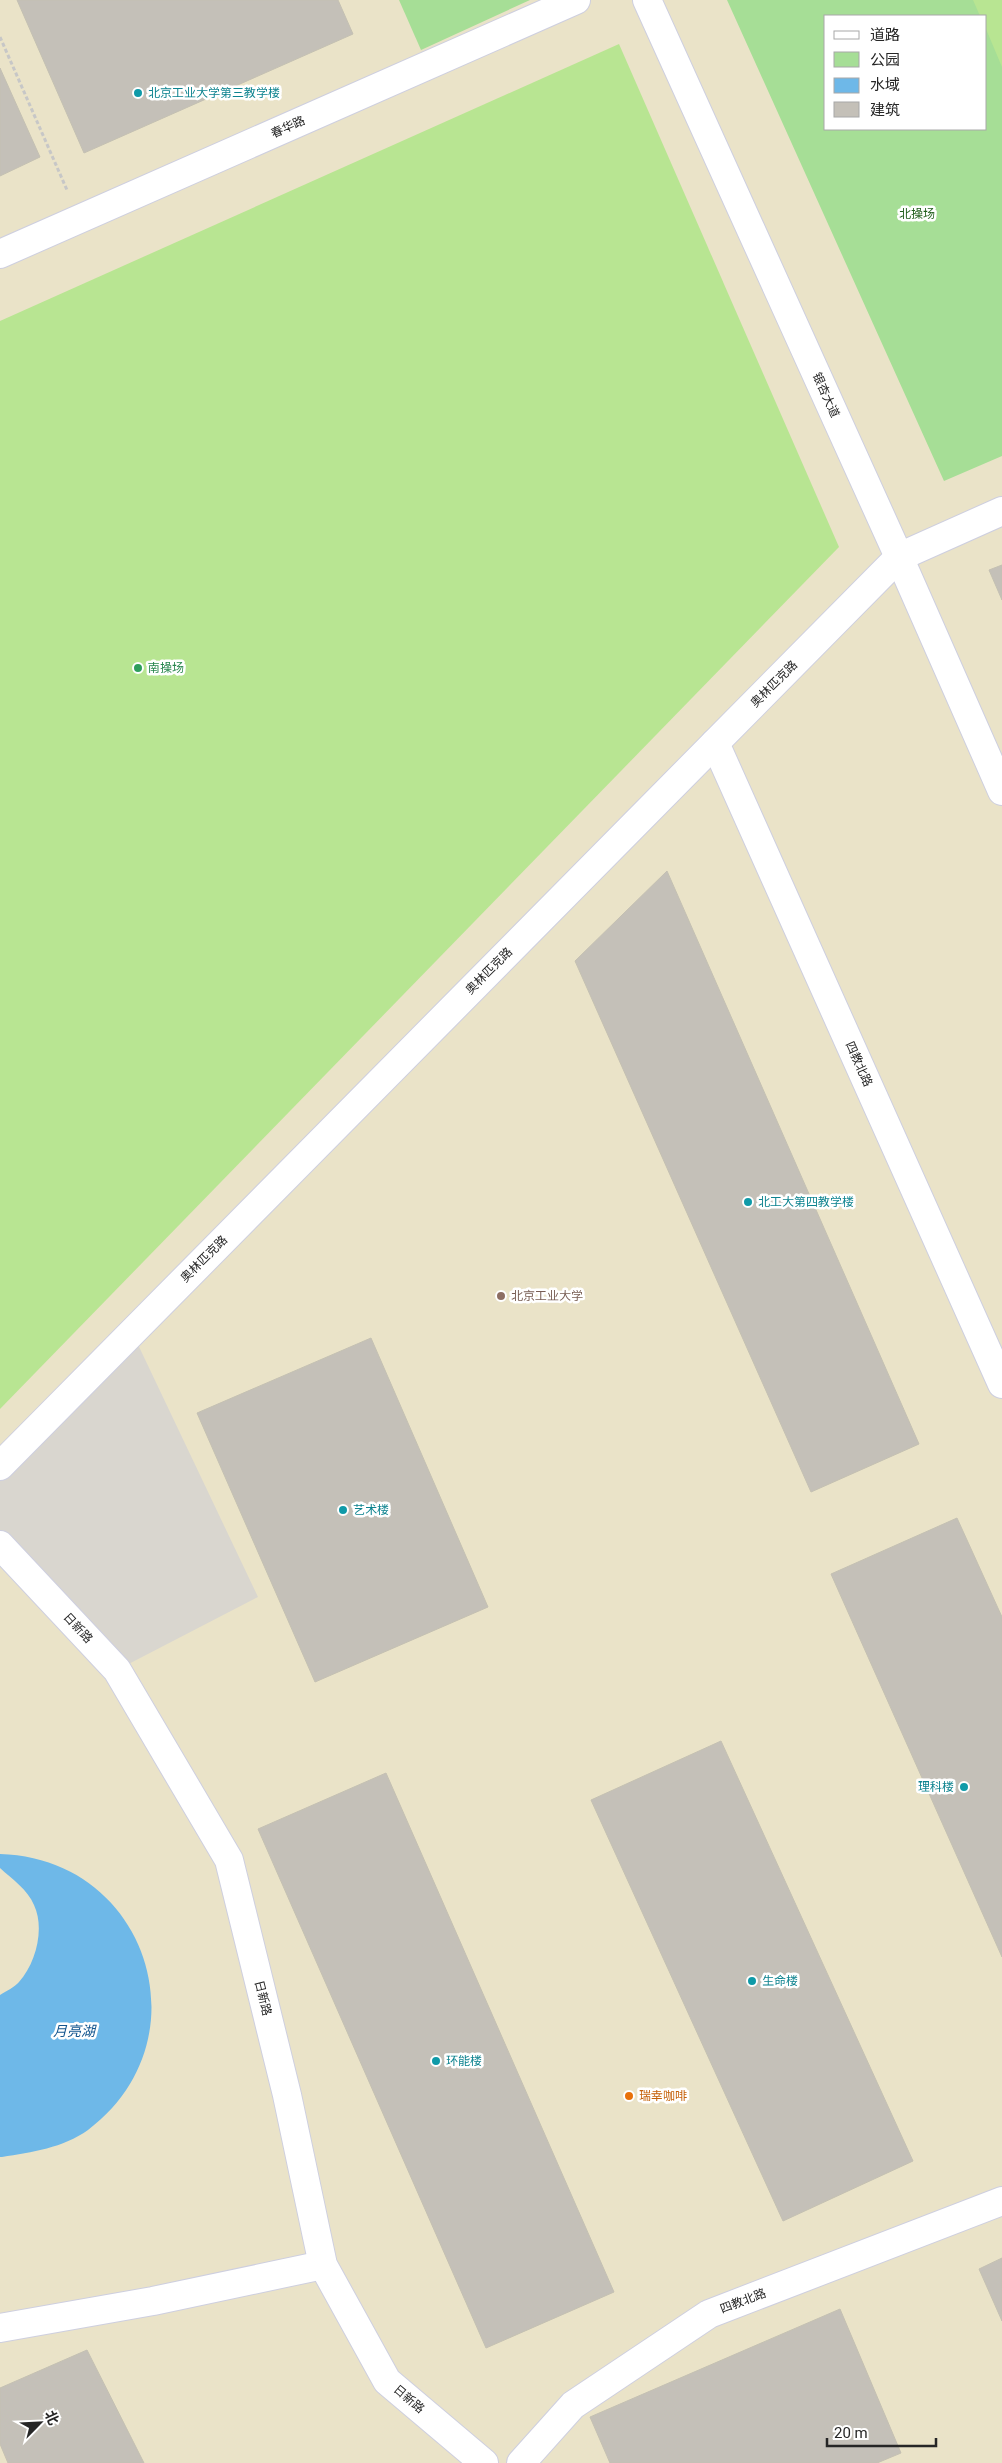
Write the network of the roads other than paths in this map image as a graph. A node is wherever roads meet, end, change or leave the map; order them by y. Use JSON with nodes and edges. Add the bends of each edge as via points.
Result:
{"nodes":[{"id":1,"x":576,"y":0,"type":"edge"},
{"id":2,"x":647,"y":0,"type":"edge"},
{"id":3,"x":0,"y":254,"type":"edge"},
{"id":4,"x":1002,"y":511,"type":"edge"},
{"id":5,"x":899,"y":557,"type":"junction"},
{"id":6,"x":715,"y":743,"type":"junction"},
{"id":7,"x":1002,"y":791,"type":"edge"},
{"id":8,"x":1002,"y":1384,"type":"edge"},
{"id":9,"x":0,"y":1466,"type":"edge"},
{"id":10,"x":0,"y":1545,"type":"edge"},
{"id":11,"x":1002,"y":2201,"type":"edge"},
{"id":12,"x":323,"y":2265,"type":"junction"},
{"id":13,"x":0,"y":2328,"type":"edge"},
{"id":14,"x":484,"y":2463,"type":"edge"},
{"id":15,"x":521,"y":2463,"type":"edge"}],
"edges":[{"from":1,"to":3,"type":"street","name":"春华路"},
{"from":2,"to":5,"type":"street","name":"银杏大道"},
{"from":4,"to":5,"type":"street","name":"奥林匹克路"},
{"from":5,"to":6,"type":"street","name":"奥林匹克路"},
{"from":5,"to":7,"type":"street","name":"银杏大道"},
{"from":6,"to":8,"type":"street","name":"四教北路"},
{"from":6,"to":9,"type":"street","name":"奥林匹克路"},
{"from":10,"to":12,"type":"street","name":"日新路","via":[[117,1670],[228,1860],[287,2095]]},
{"from":11,"to":15,"type":"street","name":"四教北路","via":[[709,2314],[573,2405]]},
{"from":12,"to":13,"type":"street","via":[[153,2301]]},
{"from":12,"to":14,"type":"street","name":"日新路","via":[[387,2381]]}]}
